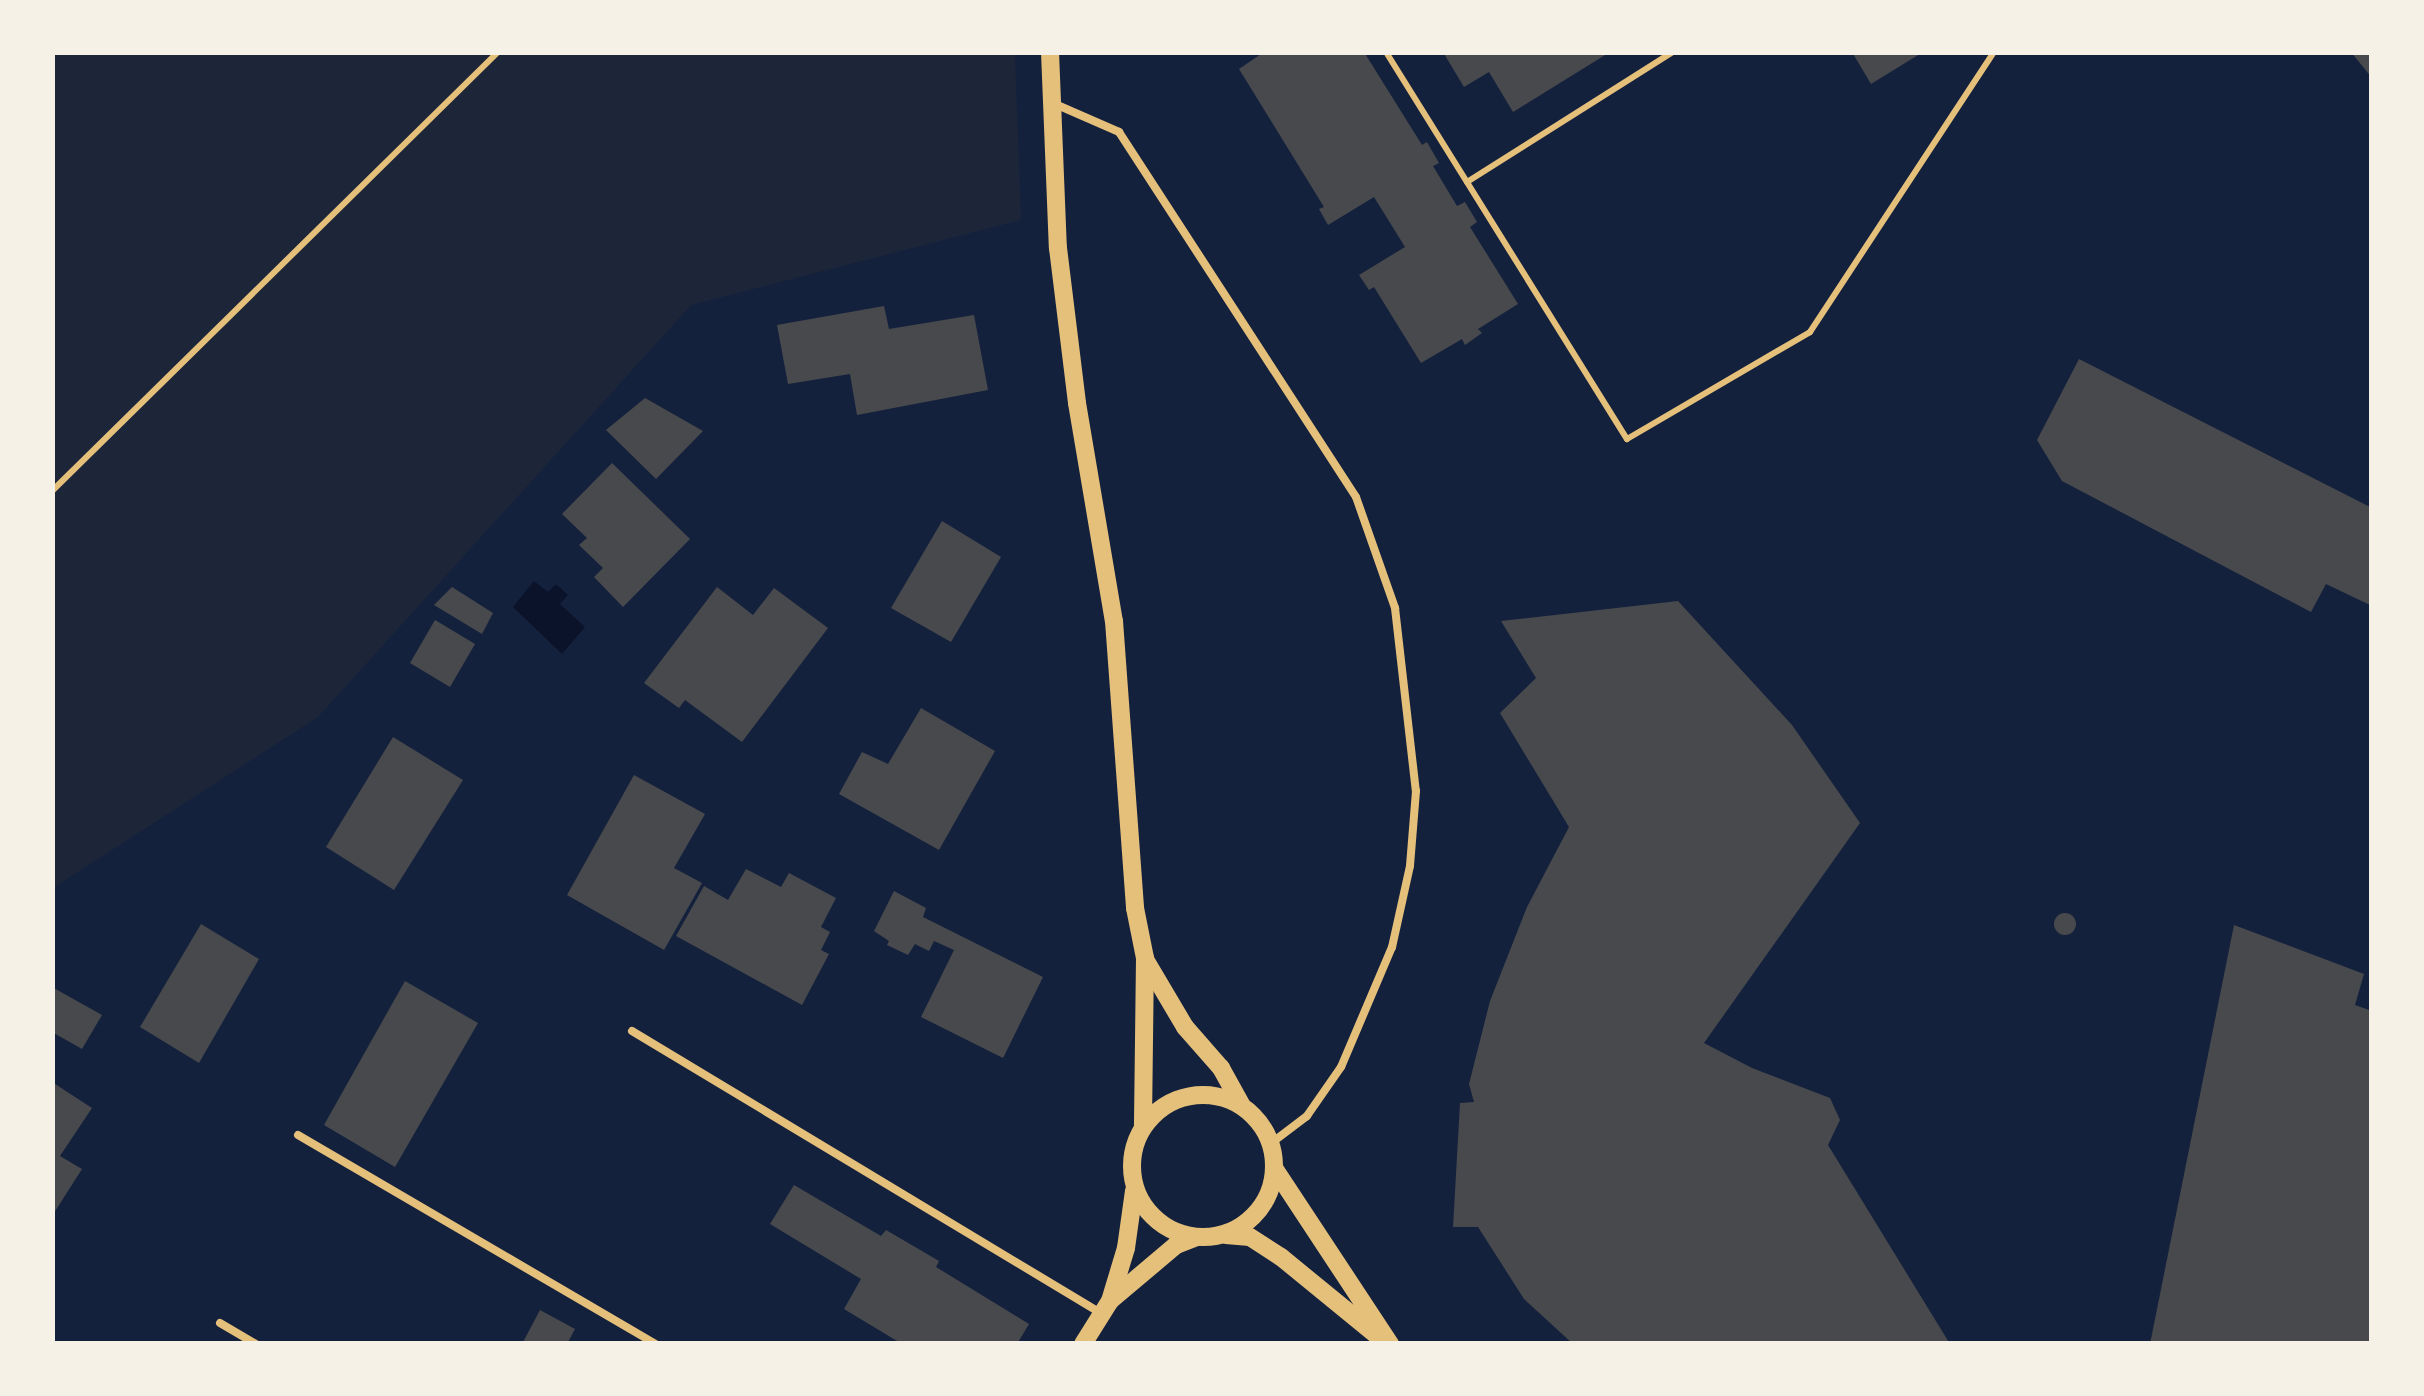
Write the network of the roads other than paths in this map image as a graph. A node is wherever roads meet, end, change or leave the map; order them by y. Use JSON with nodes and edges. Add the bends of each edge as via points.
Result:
{"nodes":[{"id":1,"x":1050,"y":52,"type":"edge"},
{"id":2,"x":1052,"y":103,"type":"junction"},
{"id":3,"x":1145,"y":958,"type":"junction"},
{"id":4,"x":632,"y":1031,"type":"dead end"},
{"id":5,"x":1242,"y":1106,"type":"junction"},
{"id":6,"x":1143,"y":1126,"type":"junction"},
{"id":7,"x":298,"y":1135,"type":"dead end"},
{"id":8,"x":1270,"y":1144,"type":"junction"},
{"id":9,"x":1274,"y":1168,"type":"junction"},
{"id":10,"x":1134,"y":1186,"type":"junction"},
{"id":11,"x":1221,"y":1234,"type":"junction"},
{"id":12,"x":1197,"y":1237,"type":"junction"},
{"id":13,"x":1106,"y":1308,"type":"junction"},
{"id":14,"x":220,"y":1323,"type":"dead end"},
{"id":15,"x":256,"y":1344,"type":"edge"},
{"id":16,"x":655,"y":1344,"type":"edge"},
{"id":17,"x":1083,"y":1344,"type":"edge"},
{"id":18,"x":1389,"y":1344,"type":"edge"}],
"edges":[{"from":1,"to":2,"type":"street"},
{"from":2,"to":3,"type":"street","via":[[1058,248],[1114,622],[1135,908]]},
{"from":2,"to":8,"type":"lane","via":[[1119,132],[1356,497],[1395,608],[1416,792],[1410,866],[1395,930],[1341,1067],[1307,1116]]},
{"from":3,"to":5,"type":"street"},
{"from":3,"to":6,"type":"street"},
{"from":4,"to":13,"type":"lane"},
{"from":5,"to":6,"type":"street","via":[[1200,1094],[1158,1110]]},
{"from":5,"to":8,"type":"street"},
{"from":6,"to":10,"type":"street","via":[[1131,1164]]},
{"from":7,"to":16,"type":"lane"},
{"from":8,"to":9,"type":"street"},
{"from":9,"to":11,"type":"street","via":[[1258,1210]]},
{"from":9,"to":18,"type":"street"},
{"from":10,"to":12,"type":"street","via":[[1158,1220]]},
{"from":10,"to":13,"type":"street","via":[[1126,1248]]},
{"from":11,"to":12,"type":"street"},
{"from":11,"to":18,"type":"street","via":[[1250,1237]]},
{"from":12,"to":13,"type":"street","via":[[1176,1245]]},
{"from":13,"to":17,"type":"street"},
{"from":14,"to":15,"type":"lane"}]}
